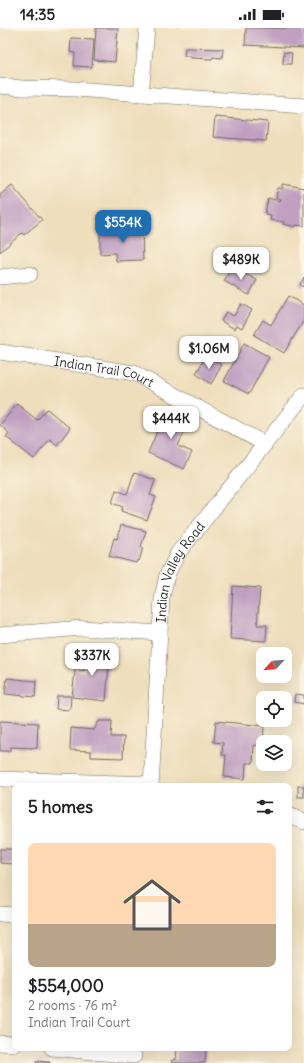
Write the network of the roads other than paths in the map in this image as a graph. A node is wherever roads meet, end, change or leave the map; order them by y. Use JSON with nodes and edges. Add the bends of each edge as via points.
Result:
{"nodes":[{"id":1,"x":147,"y":28,"type":"edge"},
{"id":2,"x":0,"y":86,"type":"edge"},
{"id":3,"x":141,"y":94,"type":"junction"},
{"id":4,"x":304,"y":106,"type":"edge"},
{"id":5,"x":30,"y":274,"type":"dead end"},
{"id":6,"x":0,"y":277,"type":"edge"},
{"id":7,"x":0,"y":352,"type":"edge"},
{"id":8,"x":304,"y":395,"type":"edge"},
{"id":9,"x":265,"y":444,"type":"junction"},
{"id":10,"x":160,"y":634,"type":"junction"},
{"id":11,"x":0,"y":635,"type":"edge"},
{"id":12,"x":0,"y":778,"type":"edge"},
{"id":13,"x":108,"y":783,"type":"edge"},
{"id":14,"x":151,"y":783,"type":"edge"},
{"id":15,"x":292,"y":816,"type":"edge"},
{"id":16,"x":304,"y":822,"type":"edge"},
{"id":17,"x":0,"y":914,"type":"edge"},
{"id":18,"x":12,"y":916,"type":"edge"},
{"id":19,"x":0,"y":1043,"type":"edge"},
{"id":20,"x":12,"y":1044,"type":"edge"},
{"id":21,"x":83,"y":1051,"type":"edge"},
{"id":22,"x":134,"y":1056,"type":"edge"}],
"edges":[{"from":1,"to":3,"type":"street"},
{"from":2,"to":3,"type":"street"},
{"from":3,"to":4,"type":"street"},
{"from":5,"to":6,"type":"street"},
{"from":7,"to":9,"type":"street","name":"Indian Trail Court","via":[[134,373]]},
{"from":8,"to":9,"type":"street","name":"Indian Valley Road"},
{"from":9,"to":10,"type":"street","name":"Indian Valley Road","via":[[178,553],[167,575],[162,598]]},
{"from":10,"to":11,"type":"street","via":[[82,628]]},
{"from":10,"to":14,"type":"street","name":"Indian Valley Road"},
{"from":12,"to":13,"type":"street"},
{"from":15,"to":16,"type":"street"},
{"from":17,"to":18,"type":"street"},
{"from":19,"to":20,"type":"street"},
{"from":21,"to":22,"type":"street"}]}
